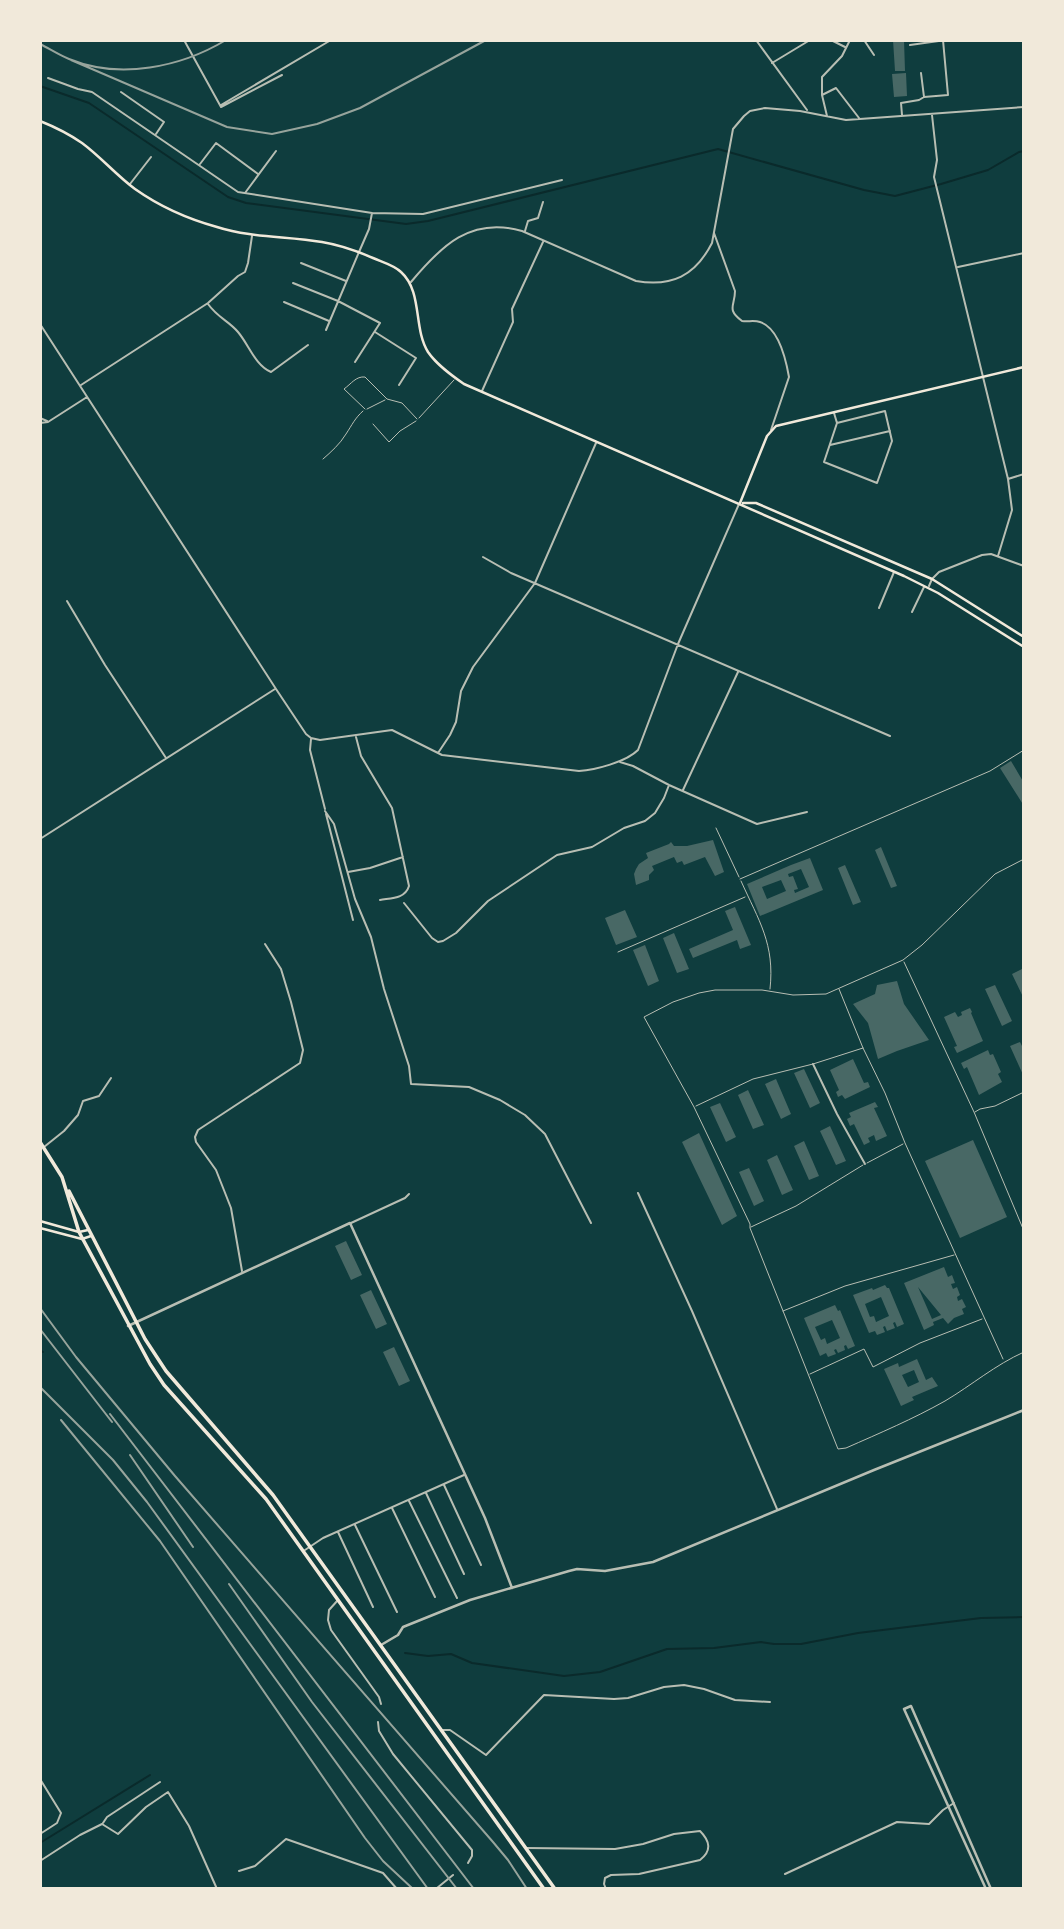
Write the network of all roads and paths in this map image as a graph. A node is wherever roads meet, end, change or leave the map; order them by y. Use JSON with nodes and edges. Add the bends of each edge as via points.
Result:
{"nodes":[{"id":1,"x":184,"y":40,"type":"edge"},
{"id":2,"x":331,"y":40,"type":"edge"},
{"id":3,"x":756,"y":40,"type":"edge"},
{"id":4,"x":810,"y":40,"type":"edge"},
{"id":5,"x":831,"y":40,"type":"edge"},
{"id":6,"x":850,"y":40,"type":"edge"},
{"id":7,"x":863,"y":40,"type":"edge"},
{"id":8,"x":944,"y":41,"type":"edge"},
{"id":9,"x":910,"y":46,"type":"dead end"},
{"id":10,"x":846,"y":48,"type":"junction"},
{"id":11,"x":874,"y":55,"type":"dead end"},
{"id":12,"x":772,"y":63,"type":"junction"},
{"id":13,"x":921,"y":73,"type":"dead end"},
{"id":14,"x":282,"y":75,"type":"dead end"},
{"id":15,"x":48,"y":78,"type":"dead end"},
{"id":16,"x":121,"y":92,"type":"dead end"},
{"id":17,"x":822,"y":95,"type":"junction"},
{"id":18,"x":924,"y":97,"type":"junction"},
{"id":19,"x":220,"y":105,"type":"junction"},
{"id":20,"x":1024,"y":107,"type":"edge"},
{"id":21,"x":808,"y":112,"type":"junction"},
{"id":22,"x":932,"y":114,"type":"junction"},
{"id":23,"x":902,"y":116,"type":"junction"},
{"id":24,"x":828,"y":117,"type":"junction"},
{"id":25,"x":860,"y":119,"type":"junction"},
{"id":26,"x":40,"y":121,"type":"edge"},
{"id":27,"x":155,"y":135,"type":"junction"},
{"id":28,"x":276,"y":151,"type":"dead end"},
{"id":29,"x":151,"y":157,"type":"dead end"},
{"id":30,"x":199,"y":165,"type":"junction"},
{"id":31,"x":258,"y":174,"type":"junction"},
{"id":32,"x":562,"y":180,"type":"dead end"},
{"id":33,"x":130,"y":185,"type":"junction"},
{"id":34,"x":244,"y":193,"type":"junction"},
{"id":35,"x":543,"y":202,"type":"dead end"},
{"id":36,"x":372,"y":214,"type":"junction"},
{"id":37,"x":524,"y":232,"type":"junction"},
{"id":38,"x":713,"y":232,"type":"junction"},
{"id":39,"x":252,"y":236,"type":"junction"},
{"id":40,"x":543,"y":241,"type":"junction"},
{"id":41,"x":359,"y":252,"type":"junction"},
{"id":42,"x":1024,"y":253,"type":"edge"},
{"id":43,"x":300,"y":263,"type":"dead end"},
{"id":44,"x":957,"y":267,"type":"junction"},
{"id":45,"x":347,"y":281,"type":"junction"},
{"id":46,"x":293,"y":283,"type":"dead end"},
{"id":47,"x":410,"y":283,"type":"junction"},
{"id":48,"x":338,"y":301,"type":"junction"},
{"id":49,"x":284,"y":302,"type":"dead end"},
{"id":50,"x":208,"y":303,"type":"junction"},
{"id":51,"x":330,"y":321,"type":"junction"},
{"id":52,"x":40,"y":324,"type":"edge"},
{"id":53,"x":326,"y":330,"type":"dead end"},
{"id":54,"x":374,"y":331,"type":"junction"},
{"id":55,"x":308,"y":345,"type":"dead end"},
{"id":56,"x":355,"y":362,"type":"dead end"},
{"id":57,"x":1024,"y":367,"type":"edge"},
{"id":58,"x":983,"y":377,"type":"junction"},
{"id":59,"x":456,"y":379,"type":"junction"},
{"id":60,"x":399,"y":385,"type":"dead end"},
{"id":61,"x":80,"y":386,"type":"junction"},
{"id":62,"x":482,"y":393,"type":"junction"},
{"id":63,"x":87,"y":397,"type":"junction"},
{"id":64,"x":387,"y":399,"type":"junction"},
{"id":65,"x":365,"y":410,"type":"junction"},
{"id":66,"x":833,"y":412,"type":"junction"},
{"id":67,"x":40,"y":418,"type":"edge"},
{"id":68,"x":417,"y":419,"type":"junction"},
{"id":69,"x":48,"y":422,"type":"junction"},
{"id":70,"x":40,"y":423,"type":"edge"},
{"id":71,"x":836,"y":423,"type":"junction"},
{"id":72,"x":373,"y":424,"type":"dead end"},
{"id":73,"x":771,"y":430,"type":"junction"},
{"id":74,"x":890,"y":431,"type":"junction"},
{"id":75,"x":597,"y":442,"type":"junction"},
{"id":76,"x":830,"y":445,"type":"junction"},
{"id":77,"x":323,"y":459,"type":"dead end"},
{"id":78,"x":1024,"y":474,"type":"edge"},
{"id":79,"x":1008,"y":479,"type":"junction"},
{"id":80,"x":740,"y":503,"type":"junction"},
{"id":81,"x":998,"y":556,"type":"junction"},
{"id":82,"x":483,"y":557,"type":"dead end"},
{"id":83,"x":1024,"y":566,"type":"edge"},
{"id":84,"x":894,"y":571,"type":"junction"},
{"id":85,"x":932,"y":579,"type":"junction"},
{"id":86,"x":535,"y":583,"type":"junction"},
{"id":87,"x":926,"y":587,"type":"junction"},
{"id":88,"x":67,"y":601,"type":"dead end"},
{"id":89,"x":879,"y":608,"type":"dead end"},
{"id":90,"x":912,"y":611,"type":"dead end"},
{"id":91,"x":1024,"y":637,"type":"edge"},
{"id":92,"x":678,"y":644,"type":"junction"},
{"id":93,"x":1024,"y":647,"type":"edge"},
{"id":94,"x":739,"y":671,"type":"junction"},
{"id":95,"x":276,"y":689,"type":"junction"},
{"id":96,"x":356,"y":735,"type":"junction"},
{"id":97,"x":890,"y":736,"type":"dead end"},
{"id":98,"x":311,"y":738,"type":"junction"},
{"id":99,"x":1024,"y":750,"type":"edge"},
{"id":100,"x":438,"y":753,"type":"junction"},
{"id":101,"x":166,"y":758,"type":"junction"},
{"id":102,"x":618,"y":761,"type":"junction"},
{"id":103,"x":670,"y":785,"type":"junction"},
{"id":104,"x":683,"y":790,"type":"junction"},
{"id":105,"x":325,"y":811,"type":"junction"},
{"id":106,"x":807,"y":812,"type":"dead end"},
{"id":107,"x":716,"y":828,"type":"dead end"},
{"id":108,"x":40,"y":839,"type":"edge"},
{"id":109,"x":404,"y":857,"type":"junction"},
{"id":110,"x":1024,"y":859,"type":"edge"},
{"id":111,"x":348,"y":872,"type":"junction"},
{"id":112,"x":740,"y":879,"type":"junction"},
{"id":113,"x":748,"y":897,"type":"junction"},
{"id":114,"x":380,"y":900,"type":"dead end"},
{"id":115,"x":404,"y":904,"type":"dead end"},
{"id":116,"x":353,"y":920,"type":"dead end"},
{"id":117,"x":265,"y":944,"type":"dead end"},
{"id":118,"x":618,"y":952,"type":"dead end"},
{"id":119,"x":903,"y":960,"type":"junction"},
{"id":120,"x":838,"y":989,"type":"junction"},
{"id":121,"x":770,"y":992,"type":"junction"},
{"id":122,"x":863,"y":1048,"type":"junction"},
{"id":123,"x":813,"y":1064,"type":"junction"},
{"id":124,"x":111,"y":1078,"type":"dead end"},
{"id":125,"x":1024,"y":1092,"type":"edge"},
{"id":126,"x":694,"y":1107,"type":"junction"},
{"id":127,"x":974,"y":1112,"type":"junction"},
{"id":128,"x":40,"y":1142,"type":"edge"},
{"id":129,"x":905,"y":1143,"type":"junction"},
{"id":130,"x":44,"y":1147,"type":"junction"},
{"id":131,"x":865,"y":1164,"type":"junction"},
{"id":132,"x":62,"y":1177,"type":"junction"},
{"id":133,"x":638,"y":1193,"type":"dead end"},
{"id":134,"x":409,"y":1194,"type":"dead end"},
{"id":135,"x":40,"y":1221,"type":"edge"},
{"id":136,"x":350,"y":1223,"type":"junction"},
{"id":137,"x":590,"y":1223,"type":"dead end"},
{"id":138,"x":1022,"y":1224,"type":"edge"},
{"id":139,"x":40,"y":1228,"type":"edge"},
{"id":140,"x":750,"y":1228,"type":"junction"},
{"id":141,"x":88,"y":1230,"type":"junction"},
{"id":142,"x":1024,"y":1231,"type":"edge"},
{"id":143,"x":79,"y":1232,"type":"junction"},
{"id":144,"x":92,"y":1236,"type":"junction"},
{"id":145,"x":82,"y":1240,"type":"junction"},
{"id":146,"x":957,"y":1254,"type":"junction"},
{"id":147,"x":242,"y":1273,"type":"junction"},
{"id":148,"x":783,"y":1311,"type":"junction"},
{"id":149,"x":984,"y":1318,"type":"junction"},
{"id":150,"x":137,"y":1322,"type":"junction"},
{"id":151,"x":128,"y":1326,"type":"junction"},
{"id":152,"x":1024,"y":1352,"type":"edge"},
{"id":153,"x":1004,"y":1361,"type":"junction"},
{"id":154,"x":807,"y":1375,"type":"junction"},
{"id":155,"x":1024,"y":1410,"type":"edge"},
{"id":156,"x":465,"y":1474,"type":"junction"},
{"id":157,"x":443,"y":1484,"type":"junction"},
{"id":158,"x":426,"y":1492,"type":"junction"},
{"id":159,"x":408,"y":1500,"type":"junction"},
{"id":160,"x":391,"y":1507,"type":"junction"},
{"id":161,"x":777,"y":1511,"type":"junction"},
{"id":162,"x":355,"y":1524,"type":"junction"},
{"id":163,"x":338,"y":1531,"type":"junction"},
{"id":164,"x":310,"y":1546,"type":"junction"},
{"id":165,"x":304,"y":1550,"type":"junction"},
{"id":166,"x":481,"y":1565,"type":"dead end"},
{"id":167,"x":464,"y":1574,"type":"dead end"},
{"id":168,"x":512,"y":1588,"type":"junction"},
{"id":169,"x":435,"y":1597,"type":"dead end"},
{"id":170,"x":457,"y":1598,"type":"dead end"},
{"id":171,"x":338,"y":1600,"type":"junction"},
{"id":172,"x":373,"y":1607,"type":"dead end"},
{"id":173,"x":397,"y":1612,"type":"dead end"},
{"id":174,"x":380,"y":1646,"type":"junction"},
{"id":175,"x":770,"y":1702,"type":"dead end"},
{"id":176,"x":381,"y":1704,"type":"dead end"},
{"id":177,"x":379,"y":1722,"type":"dead end"},
{"id":178,"x":441,"y":1730,"type":"junction"},
{"id":179,"x":40,"y":1779,"type":"edge"},
{"id":180,"x":160,"y":1782,"type":"dead end"},
{"id":181,"x":954,"y":1803,"type":"junction"},
{"id":182,"x":949,"y":1807,"type":"junction"},
{"id":183,"x":102,"y":1824,"type":"junction"},
{"id":184,"x":40,"y":1834,"type":"edge"},
{"id":185,"x":526,"y":1849,"type":"junction"},
{"id":186,"x":40,"y":1861,"type":"edge"},
{"id":187,"x":468,"y":1863,"type":"dead end"},
{"id":188,"x":239,"y":1871,"type":"dead end"},
{"id":189,"x":785,"y":1874,"type":"dead end"},
{"id":190,"x":453,"y":1875,"type":"dead end"},
{"id":191,"x":217,"y":1886,"type":"edge"},
{"id":192,"x":437,"y":1888,"type":"edge"},
{"id":193,"x":397,"y":1889,"type":"edge"},
{"id":194,"x":544,"y":1889,"type":"edge"},
{"id":195,"x":555,"y":1889,"type":"edge"},
{"id":196,"x":606,"y":1889,"type":"edge"},
{"id":197,"x":986,"y":1889,"type":"edge"},
{"id":198,"x":991,"y":1889,"type":"edge"}],
"edges":[{"from":1,"to":19,"type":"street"},
{"from":2,"to":19,"type":"street"},
{"from":3,"to":12,"type":"street"},
{"from":4,"to":12,"type":"street"},
{"from":5,"to":10,"type":"street"},
{"from":6,"to":10,"type":"street"},
{"from":7,"to":11,"type":"street"},
{"from":8,"to":9,"type":"street"},
{"from":8,"to":18,"type":"street","via":[[948,95]]},
{"from":10,"to":17,"type":"street","via":[[822,77]]},
{"from":12,"to":21,"type":"street"},
{"from":13,"to":18,"type":"street"},
{"from":14,"to":19,"type":"street"},
{"from":15,"to":27,"type":"street","via":[[92,92]]},
{"from":16,"to":27,"type":"street","via":[[164,122]]},
{"from":17,"to":24,"type":"street"},
{"from":17,"to":25,"type":"street","via":[[836,88]]},
{"from":18,"to":23,"type":"street","via":[[901,103]]},
{"from":20,"to":22,"type":"street"},
{"from":21,"to":24,"type":"street"},
{"from":21,"to":38,"type":"street","via":[[750,111],[733,129]]},
{"from":22,"to":23,"type":"street"},
{"from":22,"to":44,"type":"street","via":[[937,160],[934,177]]},
{"from":23,"to":25,"type":"street"},
{"from":24,"to":25,"type":"street"},
{"from":26,"to":33,"type":"main road","via":[[84,145]]},
{"from":27,"to":30,"type":"street"},
{"from":28,"to":31,"type":"street"},
{"from":29,"to":33,"type":"street"},
{"from":30,"to":31,"type":"street","via":[[216,143]]},
{"from":30,"to":34,"type":"street"},
{"from":31,"to":34,"type":"street"},
{"from":32,"to":36,"type":"street","via":[[423,214]]},
{"from":33,"to":39,"type":"main road","via":[[164,207]]},
{"from":34,"to":36,"type":"street"},
{"from":35,"to":37,"type":"street","via":[[538,218],[528,221]]},
{"from":36,"to":41,"type":"street"},
{"from":37,"to":40,"type":"street"},
{"from":37,"to":47,"type":"street","via":[[509,227],[467,233],[433,256]]},
{"from":38,"to":40,"type":"street","via":[[712,243],[694,268],[663,283],[636,281]]},
{"from":38,"to":73,"type":"street","via":[[735,291],[733,310],[742,321],[769,328],[788,370]]},
{"from":39,"to":41,"type":"main road","via":[[322,242]]},
{"from":39,"to":50,"type":"street","via":[[245,272]]},
{"from":40,"to":62,"type":"street"},
{"from":41,"to":45,"type":"street"},
{"from":41,"to":47,"type":"main road","via":[[401,272]]},
{"from":42,"to":44,"type":"street"},
{"from":43,"to":45,"type":"street"},
{"from":44,"to":58,"type":"street"},
{"from":45,"to":48,"type":"street"},
{"from":46,"to":48,"type":"street"},
{"from":47,"to":59,"type":"main road","via":[[424,345]]},
{"from":48,"to":51,"type":"street"},
{"from":48,"to":54,"type":"street","via":[[380,323]]},
{"from":49,"to":51,"type":"street"},
{"from":50,"to":55,"type":"street","via":[[237,330],[263,369],[271,372]]},
{"from":50,"to":61,"type":"street"},
{"from":51,"to":53,"type":"street"},
{"from":52,"to":61,"type":"street"},
{"from":54,"to":56,"type":"street"},
{"from":54,"to":60,"type":"street","via":[[416,358]]},
{"from":57,"to":58,"type":"main road"},
{"from":58,"to":66,"type":"main road"},
{"from":58,"to":79,"type":"street"},
{"from":59,"to":62,"type":"main road"},
{"from":59,"to":68,"type":"lane"},
{"from":61,"to":63,"type":"street"},
{"from":62,"to":75,"type":"main road"},
{"from":63,"to":69,"type":"street"},
{"from":63,"to":95,"type":"street"},
{"from":64,"to":65,"type":"lane"},
{"from":64,"to":65,"type":"lane","via":[[365,377],[359,377],[344,389]]},
{"from":64,"to":68,"type":"lane","via":[[402,403]]},
{"from":65,"to":77,"type":"lane"},
{"from":66,"to":71,"type":"street"},
{"from":66,"to":73,"type":"main road"},
{"from":67,"to":69,"type":"street"},
{"from":68,"to":72,"type":"lane","via":[[389,442]]},
{"from":69,"to":70,"type":"street"},
{"from":71,"to":74,"type":"street","via":[[885,411]]},
{"from":71,"to":76,"type":"street"},
{"from":73,"to":80,"type":"main road"},
{"from":74,"to":76,"type":"street"},
{"from":74,"to":76,"type":"street","via":[[892,441],[877,483],[824,462]]},
{"from":75,"to":80,"type":"main road"},
{"from":75,"to":86,"type":"street"},
{"from":78,"to":79,"type":"street"},
{"from":79,"to":81,"type":"street","via":[[1012,510]]},
{"from":80,"to":84,"type":"main road"},
{"from":80,"to":85,"type":"main road","via":[[756,503]]},
{"from":80,"to":92,"type":"street"},
{"from":81,"to":83,"type":"street"},
{"from":81,"to":85,"type":"street","via":[[982,555]]},
{"from":82,"to":86,"type":"street"},
{"from":84,"to":87,"type":"main road"},
{"from":84,"to":89,"type":"street"},
{"from":85,"to":87,"type":"street"},
{"from":85,"to":91,"type":"main road"},
{"from":86,"to":92,"type":"street"},
{"from":86,"to":100,"type":"street","via":[[466,680],[456,722]]},
{"from":87,"to":90,"type":"street"},
{"from":87,"to":93,"type":"main road"},
{"from":88,"to":101,"type":"street"},
{"from":92,"to":94,"type":"street"},
{"from":92,"to":102,"type":"street","via":[[638,750]]},
{"from":94,"to":97,"type":"street"},
{"from":94,"to":104,"type":"street"},
{"from":95,"to":98,"type":"street"},
{"from":95,"to":101,"type":"street"},
{"from":96,"to":98,"type":"street"},
{"from":96,"to":100,"type":"street","via":[[392,730]]},
{"from":96,"to":109,"type":"street","via":[[361,756],[392,808]]},
{"from":98,"to":105,"type":"street"},
{"from":99,"to":112,"type":"lane","via":[[990,771]]},
{"from":100,"to":102,"type":"street","via":[[579,771]]},
{"from":101,"to":108,"type":"street"},
{"from":102,"to":103,"type":"street"},
{"from":103,"to":104,"type":"street"},
{"from":103,"to":115,"type":"street","via":[[646,821],[592,847],[557,855],[488,901],[443,941],[432,938]]},
{"from":104,"to":106,"type":"street","via":[[757,824]]},
{"from":105,"to":111,"type":"street","via":[[334,824]]},
{"from":105,"to":116,"type":"street"},
{"from":107,"to":112,"type":"lane"},
{"from":109,"to":111,"type":"street"},
{"from":109,"to":114,"type":"street","via":[[407,892]]},
{"from":110,"to":119,"type":"lane","via":[[995,874]]},
{"from":111,"to":137,"type":"street","via":[[371,937],[411,1084],[469,1087],[525,1115],[545,1134]]},
{"from":112,"to":113,"type":"lane"},
{"from":113,"to":118,"type":"lane"},
{"from":113,"to":121,"type":"lane","via":[[769,946]]},
{"from":117,"to":147,"type":"street","via":[[281,969],[291,1002],[303,1050],[300,1063],[198,1130],[195,1137],[216,1170],[231,1208]]},
{"from":119,"to":120,"type":"lane"},
{"from":119,"to":127,"type":"lane"},
{"from":120,"to":121,"type":"lane","via":[[804,995]]},
{"from":120,"to":122,"type":"lane"},
{"from":121,"to":126,"type":"lane","via":[[699,993],[644,1017]]},
{"from":122,"to":123,"type":"lane"},
{"from":122,"to":129,"type":"lane"},
{"from":123,"to":126,"type":"lane","via":[[753,1079]]},
{"from":123,"to":131,"type":"street"},
{"from":124,"to":130,"type":"street","via":[[99,1096],[83,1101],[78,1115]]},
{"from":125,"to":127,"type":"lane"},
{"from":126,"to":140,"type":"lane"},
{"from":127,"to":138,"type":"lane"},
{"from":128,"to":130,"type":"highway"},
{"from":129,"to":131,"type":"lane"},
{"from":129,"to":146,"type":"lane"},
{"from":130,"to":132,"type":"highway"},
{"from":131,"to":140,"type":"lane"},
{"from":132,"to":141,"type":"highway"},
{"from":132,"to":143,"type":"highway"},
{"from":133,"to":161,"type":"street"},
{"from":134,"to":136,"type":"street"},
{"from":135,"to":143,"type":"main road"},
{"from":136,"to":147,"type":"street"},
{"from":136,"to":156,"type":"street"},
{"from":138,"to":142,"type":"lane"},
{"from":139,"to":145,"type":"main road"},
{"from":140,"to":148,"type":"lane"},
{"from":141,"to":143,"type":"main road"},
{"from":141,"to":144,"type":"highway"},
{"from":143,"to":145,"type":"highway"},
{"from":144,"to":145,"type":"main road"},
{"from":144,"to":150,"type":"highway"},
{"from":145,"to":151,"type":"highway"},
{"from":146,"to":148,"type":"lane","via":[[845,1286]]},
{"from":146,"to":149,"type":"lane"},
{"from":147,"to":150,"type":"street"},
{"from":148,"to":154,"type":"lane"},
{"from":149,"to":153,"type":"lane"},
{"from":149,"to":154,"type":"lane","via":[[873,1367],[864,1349]]},
{"from":150,"to":151,"type":"street"},
{"from":150,"to":164,"type":"highway","via":[[166,1371],[273,1495]]},
{"from":151,"to":165,"type":"highway","via":[[164,1385],[266,1499]]},
{"from":152,"to":153,"type":"lane"},
{"from":153,"to":154,"type":"lane","via":[[947,1400],[838,1449]]},
{"from":155,"to":161,"type":"street"},
{"from":156,"to":157,"type":"street"},
{"from":156,"to":168,"type":"street"},
{"from":157,"to":158,"type":"street"},
{"from":157,"to":166,"type":"street"},
{"from":158,"to":159,"type":"street"},
{"from":158,"to":167,"type":"street"},
{"from":159,"to":160,"type":"street"},
{"from":159,"to":170,"type":"street"},
{"from":160,"to":162,"type":"street"},
{"from":160,"to":169,"type":"street"},
{"from":161,"to":168,"type":"street","via":[[653,1562],[605,1571],[577,1569]]},
{"from":162,"to":163,"type":"street"},
{"from":162,"to":173,"type":"street"},
{"from":163,"to":164,"type":"street"},
{"from":163,"to":172,"type":"street"},
{"from":164,"to":165,"type":"street"},
{"from":164,"to":174,"type":"highway"},
{"from":165,"to":171,"type":"highway"},
{"from":168,"to":174,"type":"street","via":[[424,1617]]},
{"from":171,"to":176,"type":"street","via":[[329,1610],[330,1627]]},
{"from":171,"to":194,"type":"highway"},
{"from":174,"to":178,"type":"highway"},
{"from":175,"to":178,"type":"street","via":[[735,1700],[684,1685],[628,1698],[544,1695],[486,1755],[450,1730]]},
{"from":177,"to":187,"type":"street","via":[[383,1740],[472,1850]]},
{"from":178,"to":185,"type":"highway"},
{"from":179,"to":184,"type":"street","via":[[61,1813],[57,1824]]},
{"from":180,"to":183,"type":"street"},
{"from":181,"to":182,"type":"street"},
{"from":181,"to":182,"type":"street","via":[[911,1706],[904,1709]]},
{"from":181,"to":198,"type":"street"},
{"from":182,"to":189,"type":"street","via":[[929,1824],[897,1822]]},
{"from":182,"to":197,"type":"street"},
{"from":183,"to":186,"type":"street"},
{"from":183,"to":191,"type":"street","via":[[118,1834],[168,1792]]},
{"from":185,"to":195,"type":"highway"},
{"from":185,"to":196,"type":"street","via":[[615,1849],[700,1831],[706,1837],[708,1850],[699,1860],[639,1874],[611,1875],[606,1878]]},
{"from":188,"to":193,"type":"street","via":[[255,1866],[286,1839],[383,1873]]},
{"from":190,"to":192,"type":"street"}]}
